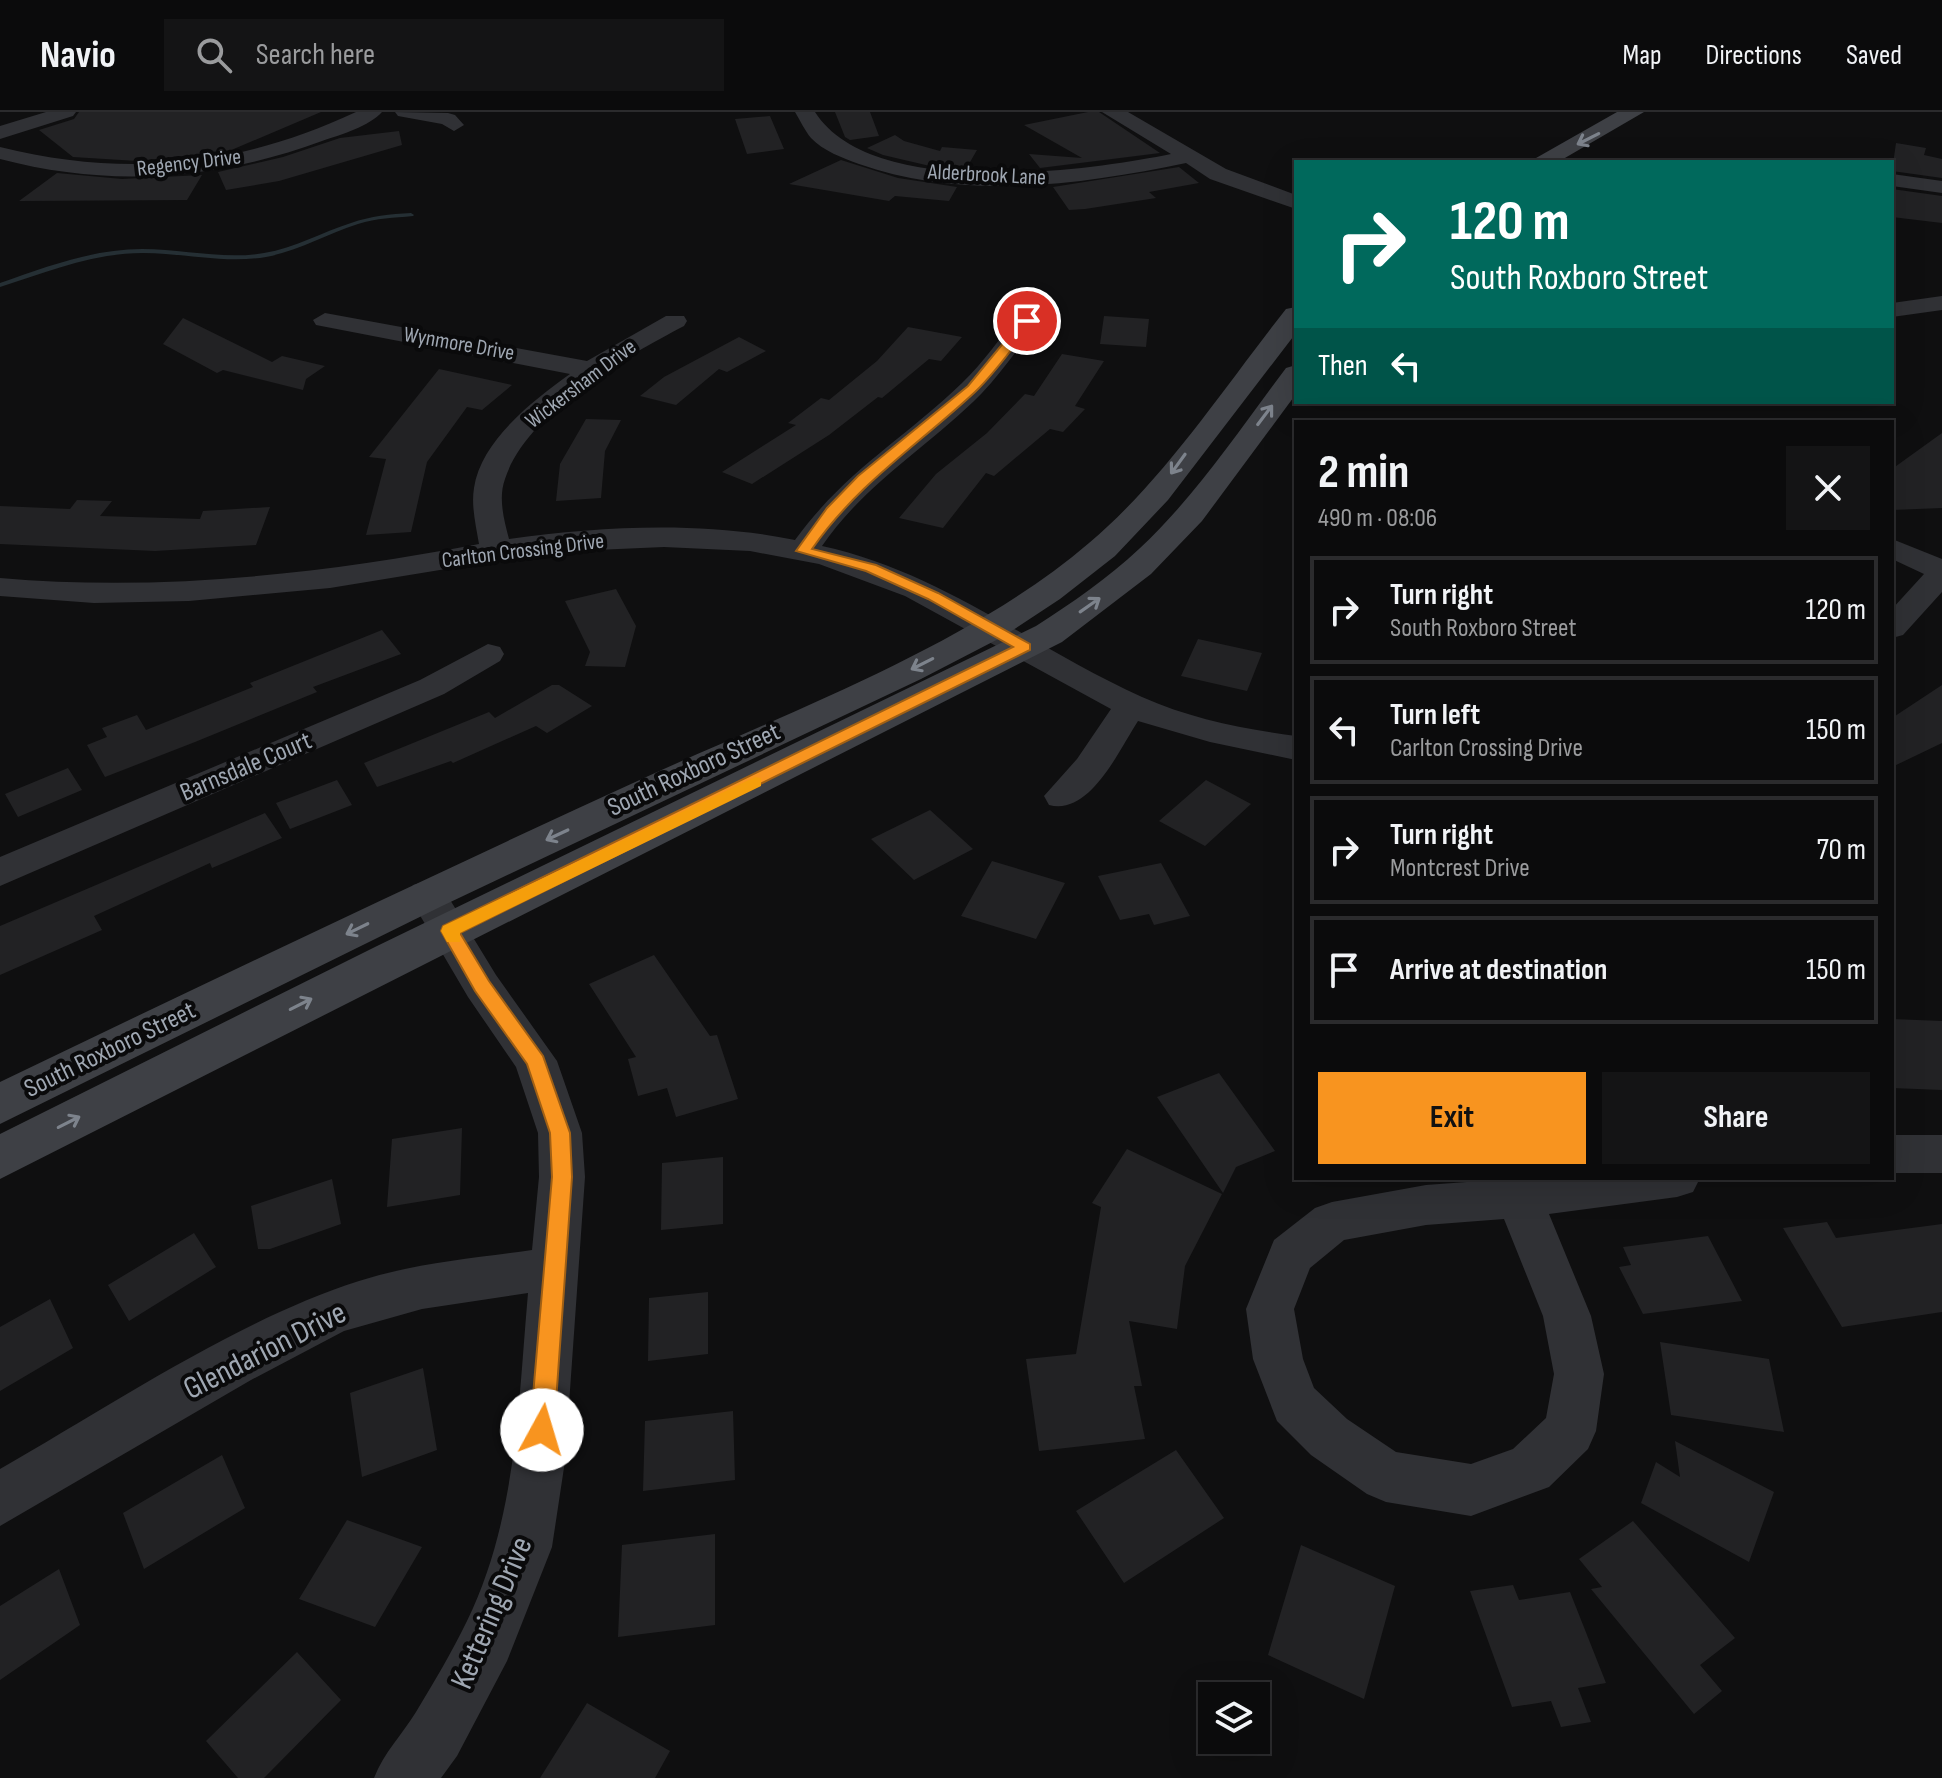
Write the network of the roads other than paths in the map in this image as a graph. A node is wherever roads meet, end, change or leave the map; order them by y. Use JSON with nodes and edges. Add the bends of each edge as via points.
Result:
{"nodes":[{"id":1,"x":66,"y":112,"type":"edge"},
{"id":2,"x":372,"y":112,"type":"edge"},
{"id":3,"x":405,"y":112,"type":"edge"},
{"id":4,"x":805,"y":112,"type":"edge"},
{"id":5,"x":1112,"y":112,"type":"edge"},
{"id":6,"x":1644,"y":122,"type":"edge"},
{"id":7,"x":454,"y":125,"type":"dead end"},
{"id":8,"x":0,"y":133,"type":"edge"},
{"id":9,"x":0,"y":153,"type":"edge"},
{"id":10,"x":1190,"y":156,"type":"junction"},
{"id":11,"x":1546,"y":160,"type":"edge"},
{"id":12,"x":1894,"y":180,"type":"edge"},
{"id":13,"x":1942,"y":187,"type":"edge"},
{"id":14,"x":1294,"y":201,"type":"edge"},
{"id":15,"x":1942,"y":303,"type":"edge"},
{"id":16,"x":1894,"y":310,"type":"edge"},
{"id":17,"x":1294,"y":318,"type":"edge"},
{"id":18,"x":325,"y":320,"type":"dead end"},
{"id":19,"x":675,"y":321,"type":"dead end"},
{"id":20,"x":1027,"y":321,"type":"dead end"},
{"id":21,"x":592,"y":370,"type":"junction"},
{"id":22,"x":1294,"y":377,"type":"edge"},
{"id":23,"x":1894,"y":549,"type":"edge"},
{"id":24,"x":803,"y":551,"type":"junction"},
{"id":25,"x":496,"y":552,"type":"junction"},
{"id":26,"x":1942,"y":572,"type":"edge"},
{"id":27,"x":0,"y":587,"type":"edge"},
{"id":28,"x":1894,"y":626,"type":"edge"},
{"id":29,"x":991,"y":628,"type":"junction"},
{"id":30,"x":1025,"y":647,"type":"junction"},
{"id":31,"x":488,"y":654,"type":"dead end"},
{"id":32,"x":1131,"y":705,"type":"junction"},
{"id":33,"x":1294,"y":748,"type":"edge"},
{"id":34,"x":1062,"y":796,"type":"dead end"},
{"id":35,"x":0,"y":872,"type":"edge"},
{"id":36,"x":438,"y":913,"type":"junction"},
{"id":37,"x":0,"y":1104,"type":"edge"},
{"id":38,"x":1894,"y":1154,"type":"edge"},
{"id":39,"x":1942,"y":1154,"type":"edge"},
{"id":40,"x":0,"y":1158,"type":"edge"},
{"id":41,"x":1661,"y":1180,"type":"edge"},
{"id":42,"x":1519,"y":1198,"type":"junction"},
{"id":43,"x":554,"y":1268,"type":"junction"},
{"id":44,"x":0,"y":1499,"type":"edge"},
{"id":45,"x":404,"y":1778,"type":"edge"}],
"edges":[{"from":1,"to":8,"type":"street"},
{"from":2,"to":9,"type":"street","name":"Regency Drive","via":[[298,144],[188,166],[80,169]]},
{"from":3,"to":7,"type":"street","via":[[448,119]]},
{"from":4,"to":10,"type":"street","name":"Alderbrook Lane","via":[[820,139],[838,151],[898,169],[1056,179]]},
{"from":5,"to":10,"type":"street"},
{"from":6,"to":11,"type":"street","one_way":true},
{"from":10,"to":14,"type":"street","via":[[1239,183]]},
{"from":12,"to":13,"type":"street"},
{"from":15,"to":16,"type":"street"},
{"from":17,"to":29,"type":"street","name":"South Roxboro Street","one_way":true,"via":[[1157,493],[1103,549]]},
{"from":18,"to":21,"type":"street","name":"Wynmore Drive"},
{"from":19,"to":21,"type":"street","name":"Wickersham Drive"},
{"from":20,"to":24,"type":"street","via":[[972,388],[832,510]]},
{"from":21,"to":25,"type":"street","name":"Wickersham Drive","via":[[524,426],[497,459],[487,501]]},
{"from":30,"to":22,"type":"street","name":"South Roxboro Street","one_way":true,"via":[[1108,592],[1152,554],[1195,509]]},
{"from":23,"to":26,"type":"street"},
{"from":24,"to":25,"type":"street","name":"Carlton Crossing Drive","via":[[691,537],[547,543]]},
{"from":24,"to":29,"type":"street","name":"Carlton Crossing Drive","via":[[871,568]]},
{"from":25,"to":27,"type":"street","name":"Carlton Crossing Drive","via":[[235,588],[80,592]]},
{"from":26,"to":28,"type":"street"},
{"from":29,"to":30,"type":"street","name":"Carlton Crossing Drive"},
{"from":29,"to":36,"type":"street","name":"South Roxboro Street","one_way":true},
{"from":30,"to":32,"type":"street","name":"Carlton Crossing Drive"},
{"from":30,"to":36,"type":"street","name":"South Roxboro Street"},
{"from":31,"to":35,"type":"street","name":"Barnsdale Court","via":[[432,687]]},
{"from":32,"to":33,"type":"street","name":"Carlton Crossing Drive","via":[[1232,736]]},
{"from":32,"to":34,"type":"street","via":[[1090,767]]},
{"from":36,"to":37,"type":"street","name":"South Roxboro Street","one_way":true},
{"from":40,"to":36,"type":"street","name":"South Roxboro Street","one_way":true},
{"from":36,"to":43,"type":"street","name":"Kettering Drive","via":[[536,1061],[560,1133]]},
{"from":38,"to":39,"type":"street"},
{"from":41,"to":42,"type":"street"},
{"from":42,"to":42,"type":"street","via":[[1426,1205],[1332,1222],[1291,1255],[1270,1309],[1278,1359],[1295,1404],[1329,1437],[1386,1476],[1471,1490],[1530,1469],[1570,1431],[1579,1374],[1567,1316]]},
{"from":43,"to":44,"type":"street","name":"Glendarion Drive","via":[[422,1287],[327,1315],[233,1363]]},
{"from":43,"to":45,"type":"street","name":"Kettering Drive","via":[[541,1446],[525,1547],[487,1641],[436,1735]]}]}
